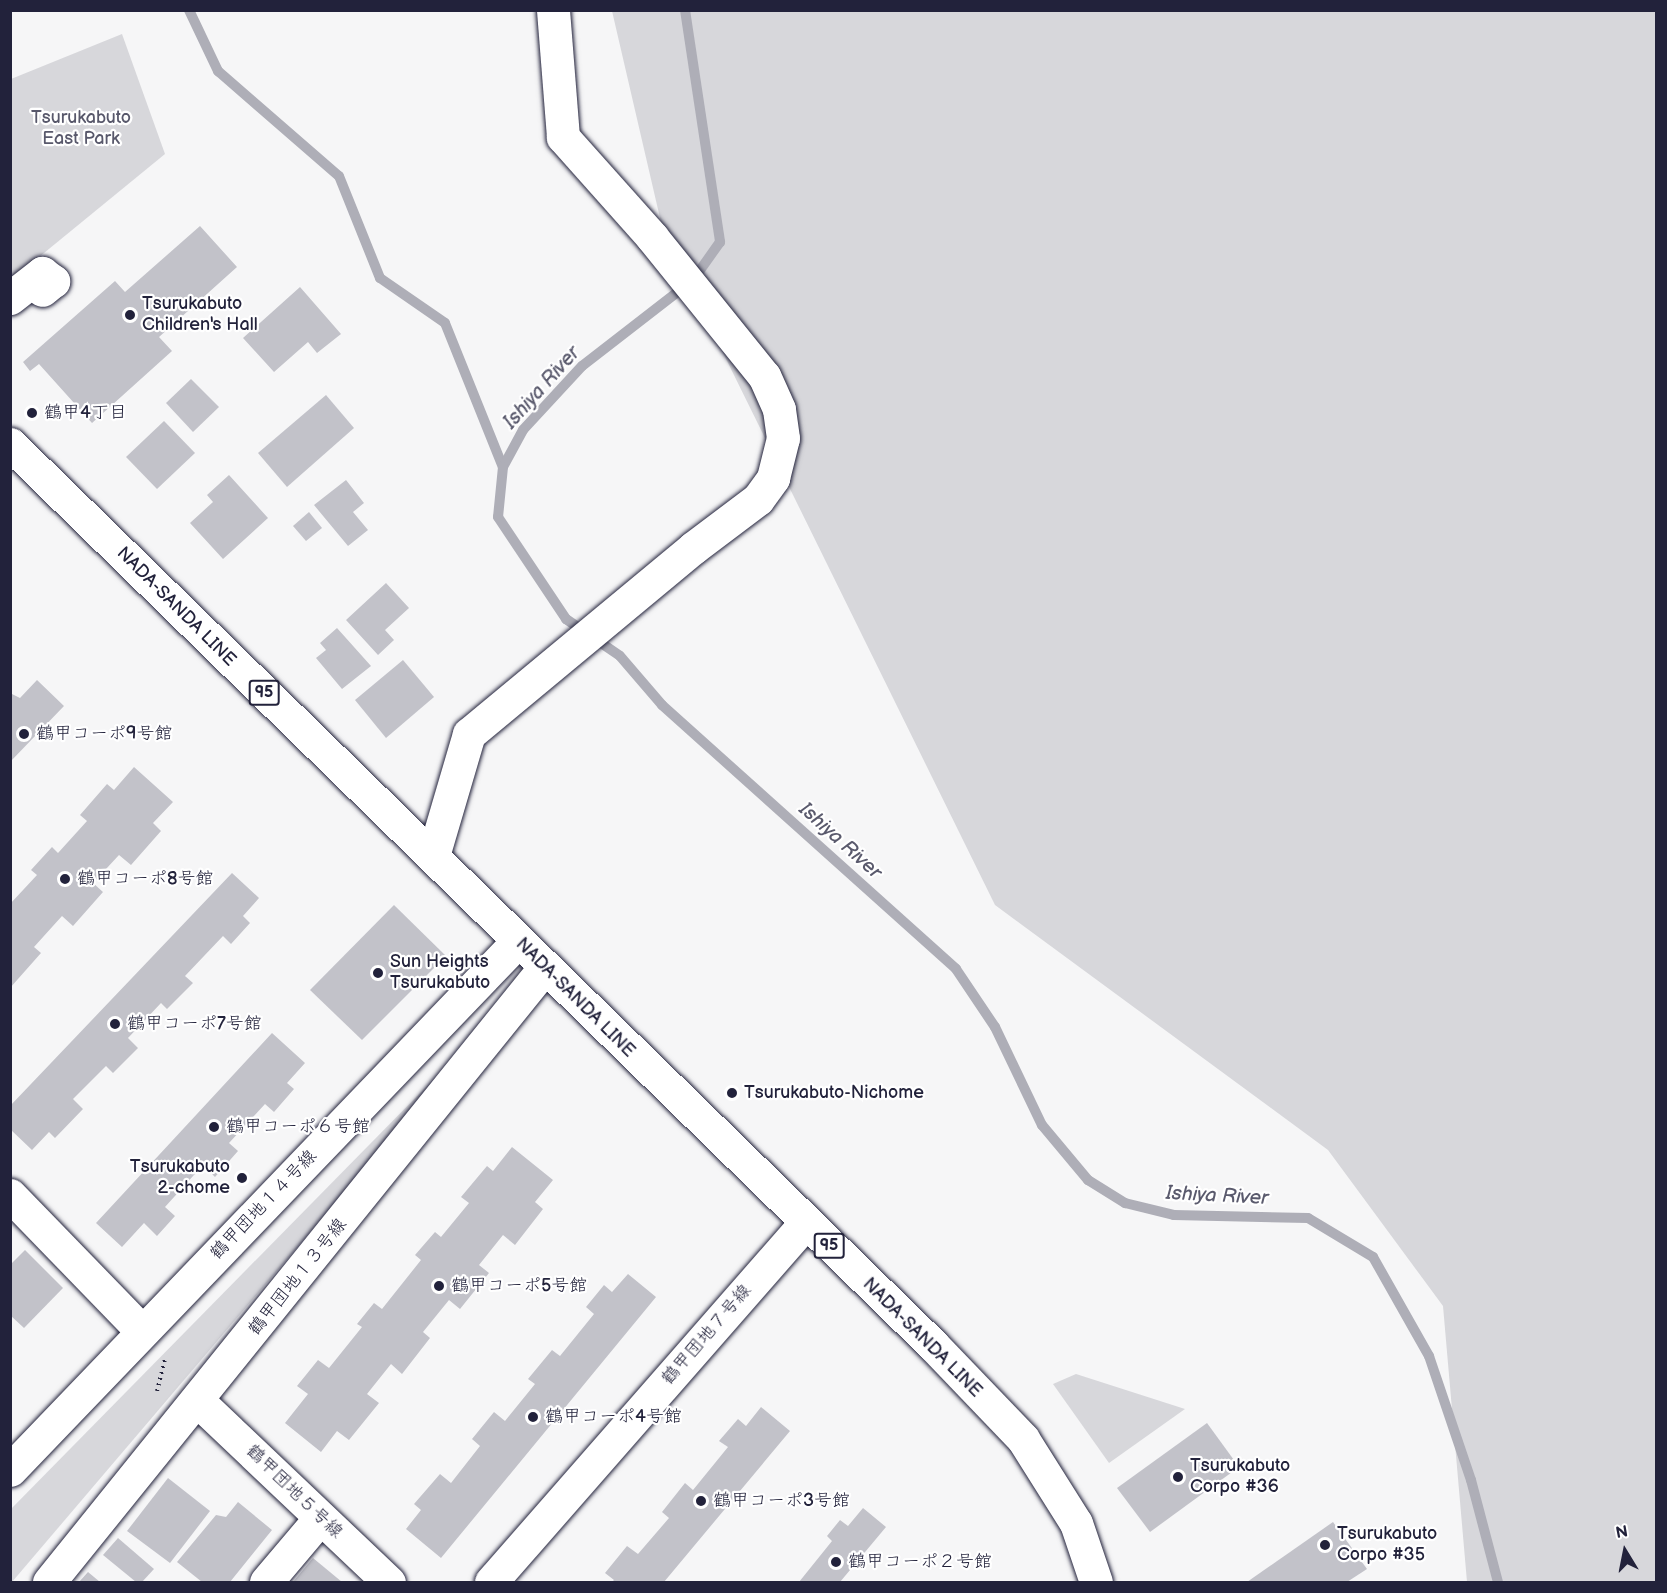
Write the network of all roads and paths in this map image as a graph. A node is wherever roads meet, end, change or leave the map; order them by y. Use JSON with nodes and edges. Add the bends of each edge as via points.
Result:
{"nodes":[{"id":1,"x":553,"y":10,"type":"edge"},
{"id":2,"x":10,"y":444,"type":"edge"},
{"id":3,"x":433,"y":856,"type":"junction"},
{"id":4,"x":518,"y":941,"type":"junction"},
{"id":5,"x":544,"y":968,"type":"junction"},
{"id":6,"x":10,"y":1195,"type":"edge"},
{"id":7,"x":805,"y":1223,"type":"junction"},
{"id":8,"x":142,"y":1331,"type":"junction"},
{"id":9,"x":199,"y":1402,"type":"junction"},
{"id":10,"x":10,"y":1470,"type":"edge"},
{"id":11,"x":320,"y":1518,"type":"junction"},
{"id":12,"x":49,"y":1582,"type":"edge"},
{"id":13,"x":266,"y":1582,"type":"edge"},
{"id":14,"x":389,"y":1582,"type":"edge"},
{"id":15,"x":491,"y":1582,"type":"edge"},
{"id":16,"x":1096,"y":1582,"type":"edge"}],
"edges":[{"from":1,"to":3,"type":"street","via":[[563,137],[652,237],[764,376],[779,409],[783,438],[773,478],[758,499],[693,548],[470,734]]},
{"from":2,"to":3,"type":"street","name":"NADA-SANDA LINE","number":"95"},
{"from":3,"to":4,"type":"street","name":"NADA-SANDA LINE","number":"95"},
{"from":4,"to":5,"type":"street","name":"NADA-SANDA LINE","number":"95"},
{"from":4,"to":8,"type":"street","name":"鶴甲団地１４号線"},
{"from":5,"to":7,"type":"street","name":"NADA-SANDA LINE","number":"95"},
{"from":5,"to":9,"type":"street","name":"鶴甲団地１３号線"},
{"from":6,"to":8,"type":"street"},
{"from":7,"to":15,"type":"street","name":"鶴甲団地７号線"},
{"from":7,"to":16,"type":"street","name":"NADA-SANDA LINE","number":"95","via":[[933,1345],[1023,1439],[1076,1523]]},
{"from":8,"to":10,"type":"street","name":"鶴甲団地１４号線"},
{"from":9,"to":11,"type":"street","name":"鶴甲団地５号線"},
{"from":9,"to":12,"type":"street","name":"鶴甲団地１３号線"},
{"from":11,"to":13,"type":"street"},
{"from":11,"to":14,"type":"street","name":"鶴甲団地５号線"}]}
